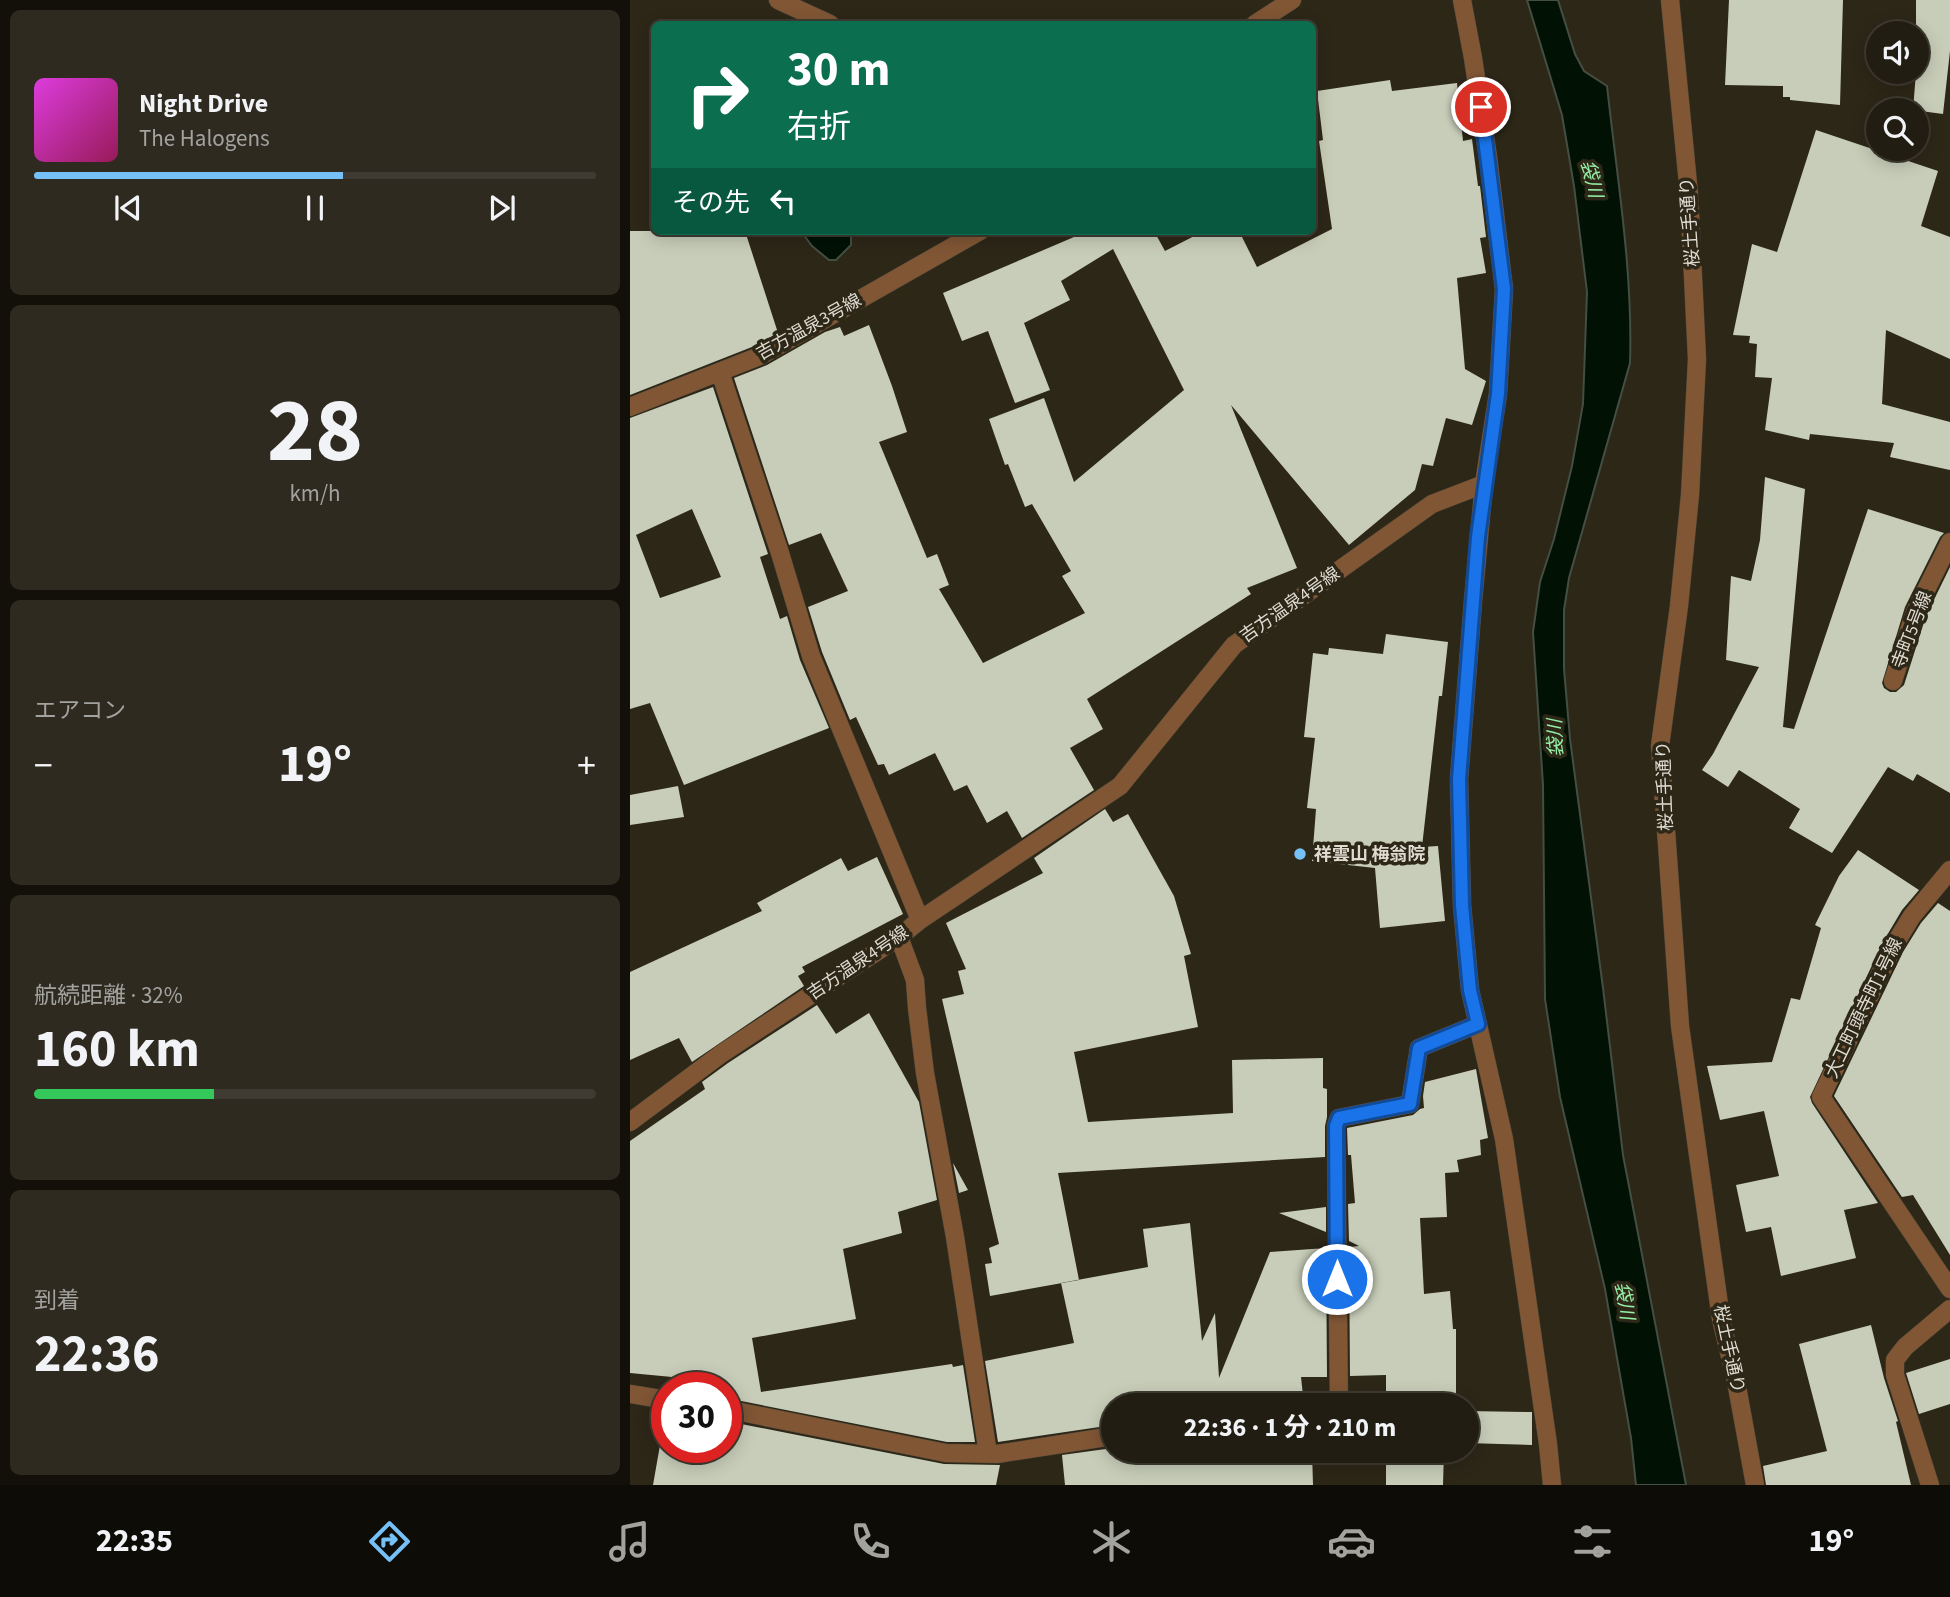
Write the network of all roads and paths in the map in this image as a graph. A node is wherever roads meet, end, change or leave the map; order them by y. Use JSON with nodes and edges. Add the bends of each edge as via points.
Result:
{"nodes":[{"id":1,"x":778,"y":0,"type":"edge"},
{"id":2,"x":1292,"y":0,"type":"edge"},
{"id":3,"x":1462,"y":0,"type":"edge"},
{"id":4,"x":1670,"y":0,"type":"edge"},
{"id":5,"x":824,"y":21,"type":"edge"},
{"id":6,"x":1260,"y":21,"type":"edge"},
{"id":7,"x":973,"y":235,"type":"edge"},
{"id":8,"x":720,"y":372,"type":"junction"},
{"id":9,"x":630,"y":407,"type":"edge"},
{"id":10,"x":1485,"y":484,"type":"junction"},
{"id":11,"x":1950,"y":542,"type":"edge"},
{"id":12,"x":1893,"y":681,"type":"dead end"},
{"id":13,"x":1950,"y":870,"type":"edge"},
{"id":14,"x":920,"y":919,"type":"junction"},
{"id":15,"x":899,"y":937,"type":"junction"},
{"id":16,"x":1478,"y":1024,"type":"junction"},
{"id":17,"x":630,"y":1122,"type":"edge"},
{"id":18,"x":1950,"y":1289,"type":"edge"},
{"id":19,"x":1950,"y":1309,"type":"edge"},
{"id":20,"x":1339,"y":1393,"type":"edge"},
{"id":21,"x":630,"y":1394,"type":"edge"},
{"id":22,"x":651,"y":1397,"type":"edge"},
{"id":23,"x":742,"y":1412,"type":"edge"},
{"id":24,"x":1101,"y":1438,"type":"edge"},
{"id":25,"x":988,"y":1454,"type":"junction"},
{"id":26,"x":1552,"y":1485,"type":"edge"},
{"id":27,"x":1755,"y":1485,"type":"edge"},
{"id":28,"x":1930,"y":1485,"type":"edge"}],
"edges":[{"from":1,"to":5,"type":"street"},
{"from":2,"to":6,"type":"street"},
{"from":3,"to":10,"type":"street","via":[[1504,289],[1498,394]]},
{"from":4,"to":27,"type":"street","name":"桜土手通り","via":[[1689,194],[1697,359],[1690,495],[1660,747],[1680,1026],[1721,1319]]},
{"from":7,"to":8,"type":"street","name":"吉方温泉3号線","via":[[762,355]]},
{"from":8,"to":9,"type":"street","name":"吉方温泉3号線"},
{"from":8,"to":14,"type":"street","via":[[811,656]]},
{"from":10,"to":14,"type":"street","name":"吉方温泉4号線","via":[[1432,504],[1234,645],[1119,786]]},
{"from":10,"to":16,"type":"street","via":[[1459,779],[1462,905]]},
{"from":11,"to":12,"type":"street","name":"寺町5号線","via":[[1915,612]]},
{"from":13,"to":18,"type":"street","name":"大工町頭寺町1号線","via":[[1893,947],[1821,1097]]},
{"from":14,"to":15,"type":"street","name":"吉方温泉4号線"},
{"from":15,"to":17,"type":"street","name":"吉方温泉4号線","via":[[721,1054]]},
{"from":15,"to":25,"type":"street","via":[[915,980],[925,1073]]},
{"from":16,"to":20,"type":"street","via":[[1419,1048],[1410,1104],[1339,1118]]},
{"from":16,"to":26,"type":"street","via":[[1504,1139]]},
{"from":19,"to":28,"type":"street","via":[[1895,1360],[1895,1375]]},
{"from":21,"to":22,"type":"street"},
{"from":23,"to":25,"type":"street","via":[[946,1453]]},
{"from":24,"to":25,"type":"street"}]}
